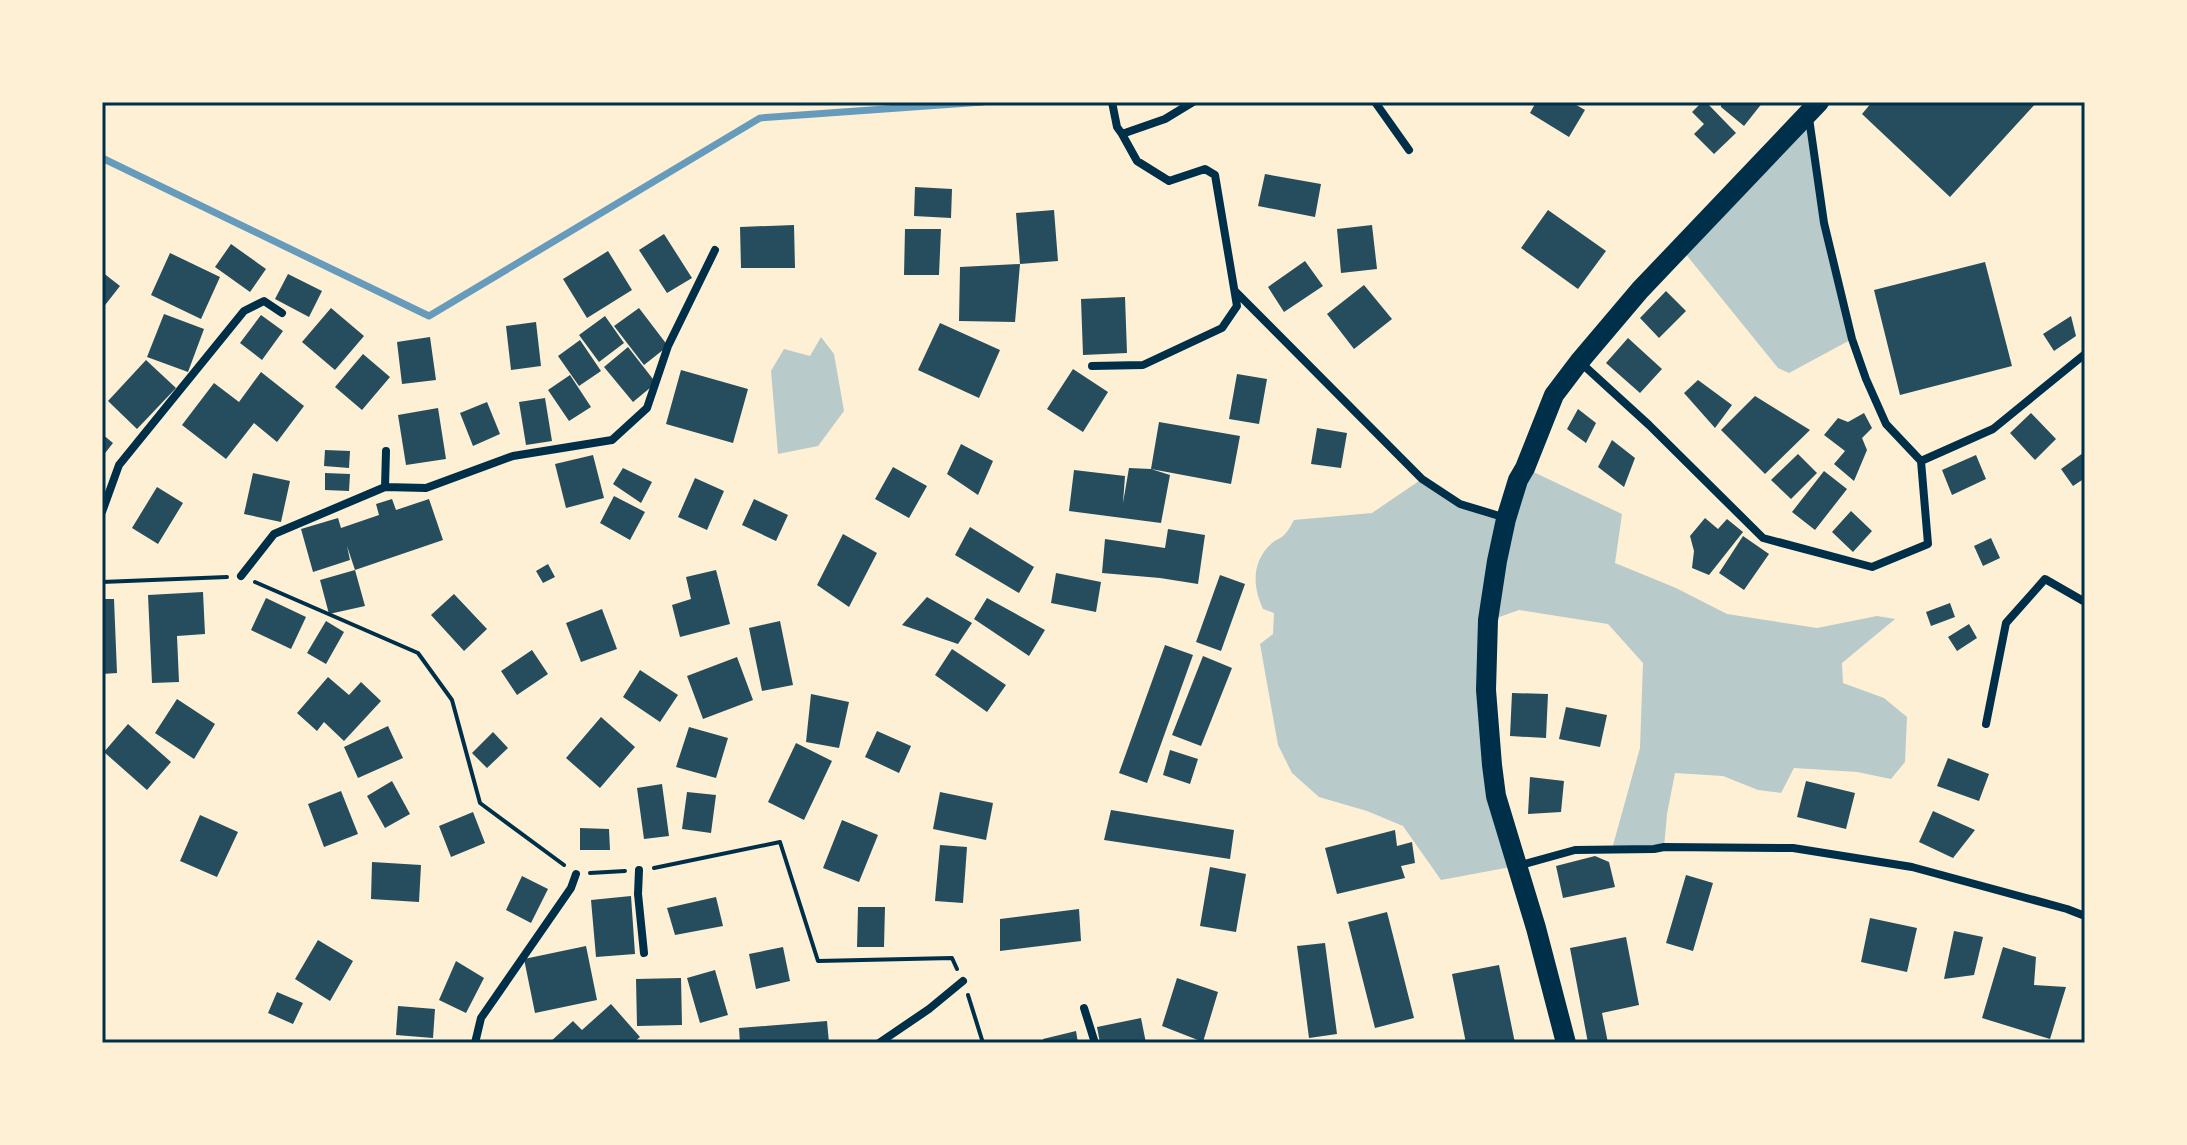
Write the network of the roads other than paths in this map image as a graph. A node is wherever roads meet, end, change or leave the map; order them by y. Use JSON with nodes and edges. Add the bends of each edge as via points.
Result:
{"nodes":[{"id":1,"x":1112,"y":102,"type":"edge"},
{"id":2,"x":1193,"y":102,"type":"edge"},
{"id":3,"x":1375,"y":102,"type":"edge"},
{"id":4,"x":1813,"y":108,"type":"edge"},
{"id":5,"x":1119,"y":130,"type":"junction"},
{"id":6,"x":1409,"y":150,"type":"dead end"},
{"id":7,"x":715,"y":250,"type":"dead end"},
{"id":8,"x":1234,"y":290,"type":"junction"},
{"id":9,"x":282,"y":313,"type":"dead end"},
{"id":10,"x":2085,"y":354,"type":"edge"},
{"id":11,"x":1579,"y":362,"type":"junction"},
{"id":12,"x":1092,"y":366,"type":"dead end"},
{"id":13,"x":386,"y":451,"type":"dead end"},
{"id":14,"x":1921,"y":461,"type":"junction"},
{"id":15,"x":385,"y":487,"type":"junction"},
{"id":16,"x":102,"y":512,"type":"edge"},
{"id":17,"x":1506,"y":519,"type":"junction"},
{"id":18,"x":241,"y":576,"type":"road end"},
{"id":19,"x":2085,"y":602,"type":"edge"},
{"id":20,"x":1986,"y":724,"type":"dead end"},
{"id":21,"x":1516,"y":866,"type":"junction"},
{"id":22,"x":639,"y":870,"type":"road end"},
{"id":23,"x":576,"y":874,"type":"road end"},
{"id":24,"x":2085,"y":916,"type":"edge"},
{"id":25,"x":644,"y":953,"type":"dead end"},
{"id":26,"x":963,"y":981,"type":"road end"},
{"id":27,"x":1084,"y":1008,"type":"dead end"},
{"id":28,"x":475,"y":1043,"type":"edge"},
{"id":29,"x":879,"y":1043,"type":"edge"},
{"id":30,"x":1095,"y":1043,"type":"edge"},
{"id":31,"x":1566,"y":1043,"type":"edge"}],
"edges":[{"from":1,"to":5,"type":"street"},
{"from":2,"to":5,"type":"street","via":[[1165,119]]},
{"from":3,"to":6,"type":"street"},
{"from":4,"to":11,"type":"main road"},
{"from":4,"to":14,"type":"street","via":[[1824,223],[1852,339],[1886,424]]},
{"from":5,"to":8,"type":"street","via":[[1137,161],[1169,181],[1205,169],[1215,175]]},
{"from":7,"to":15,"type":"street","via":[[668,346],[647,408],[612,440],[513,456],[426,488]]},
{"from":8,"to":12,"type":"street","via":[[1237,306],[1222,328],[1143,365]]},
{"from":8,"to":17,"type":"street","via":[[1422,479],[1460,504]]},
{"from":9,"to":16,"type":"street","via":[[264,301],[244,311],[119,465]]},
{"from":10,"to":14,"type":"street","via":[[1993,429]]},
{"from":11,"to":14,"type":"street","via":[[1763,538],[1872,567],[1928,544]]},
{"from":11,"to":17,"type":"main road","via":[[1554,395]]},
{"from":13,"to":15,"type":"street"},
{"from":15,"to":18,"type":"street","via":[[274,534]]},
{"from":17,"to":21,"type":"main road","via":[[1488,620],[1486,690],[1496,796]]},
{"from":19,"to":20,"type":"street","via":[[2045,579],[2006,623]]},
{"from":21,"to":24,"type":"street","via":[[1575,850],[1793,848],[1912,867]]},
{"from":21,"to":31,"type":"main road"},
{"from":22,"to":25,"type":"street"},
{"from":23,"to":28,"type":"street","via":[[481,1018]]},
{"from":26,"to":29,"type":"street"},
{"from":27,"to":30,"type":"street"}]}
